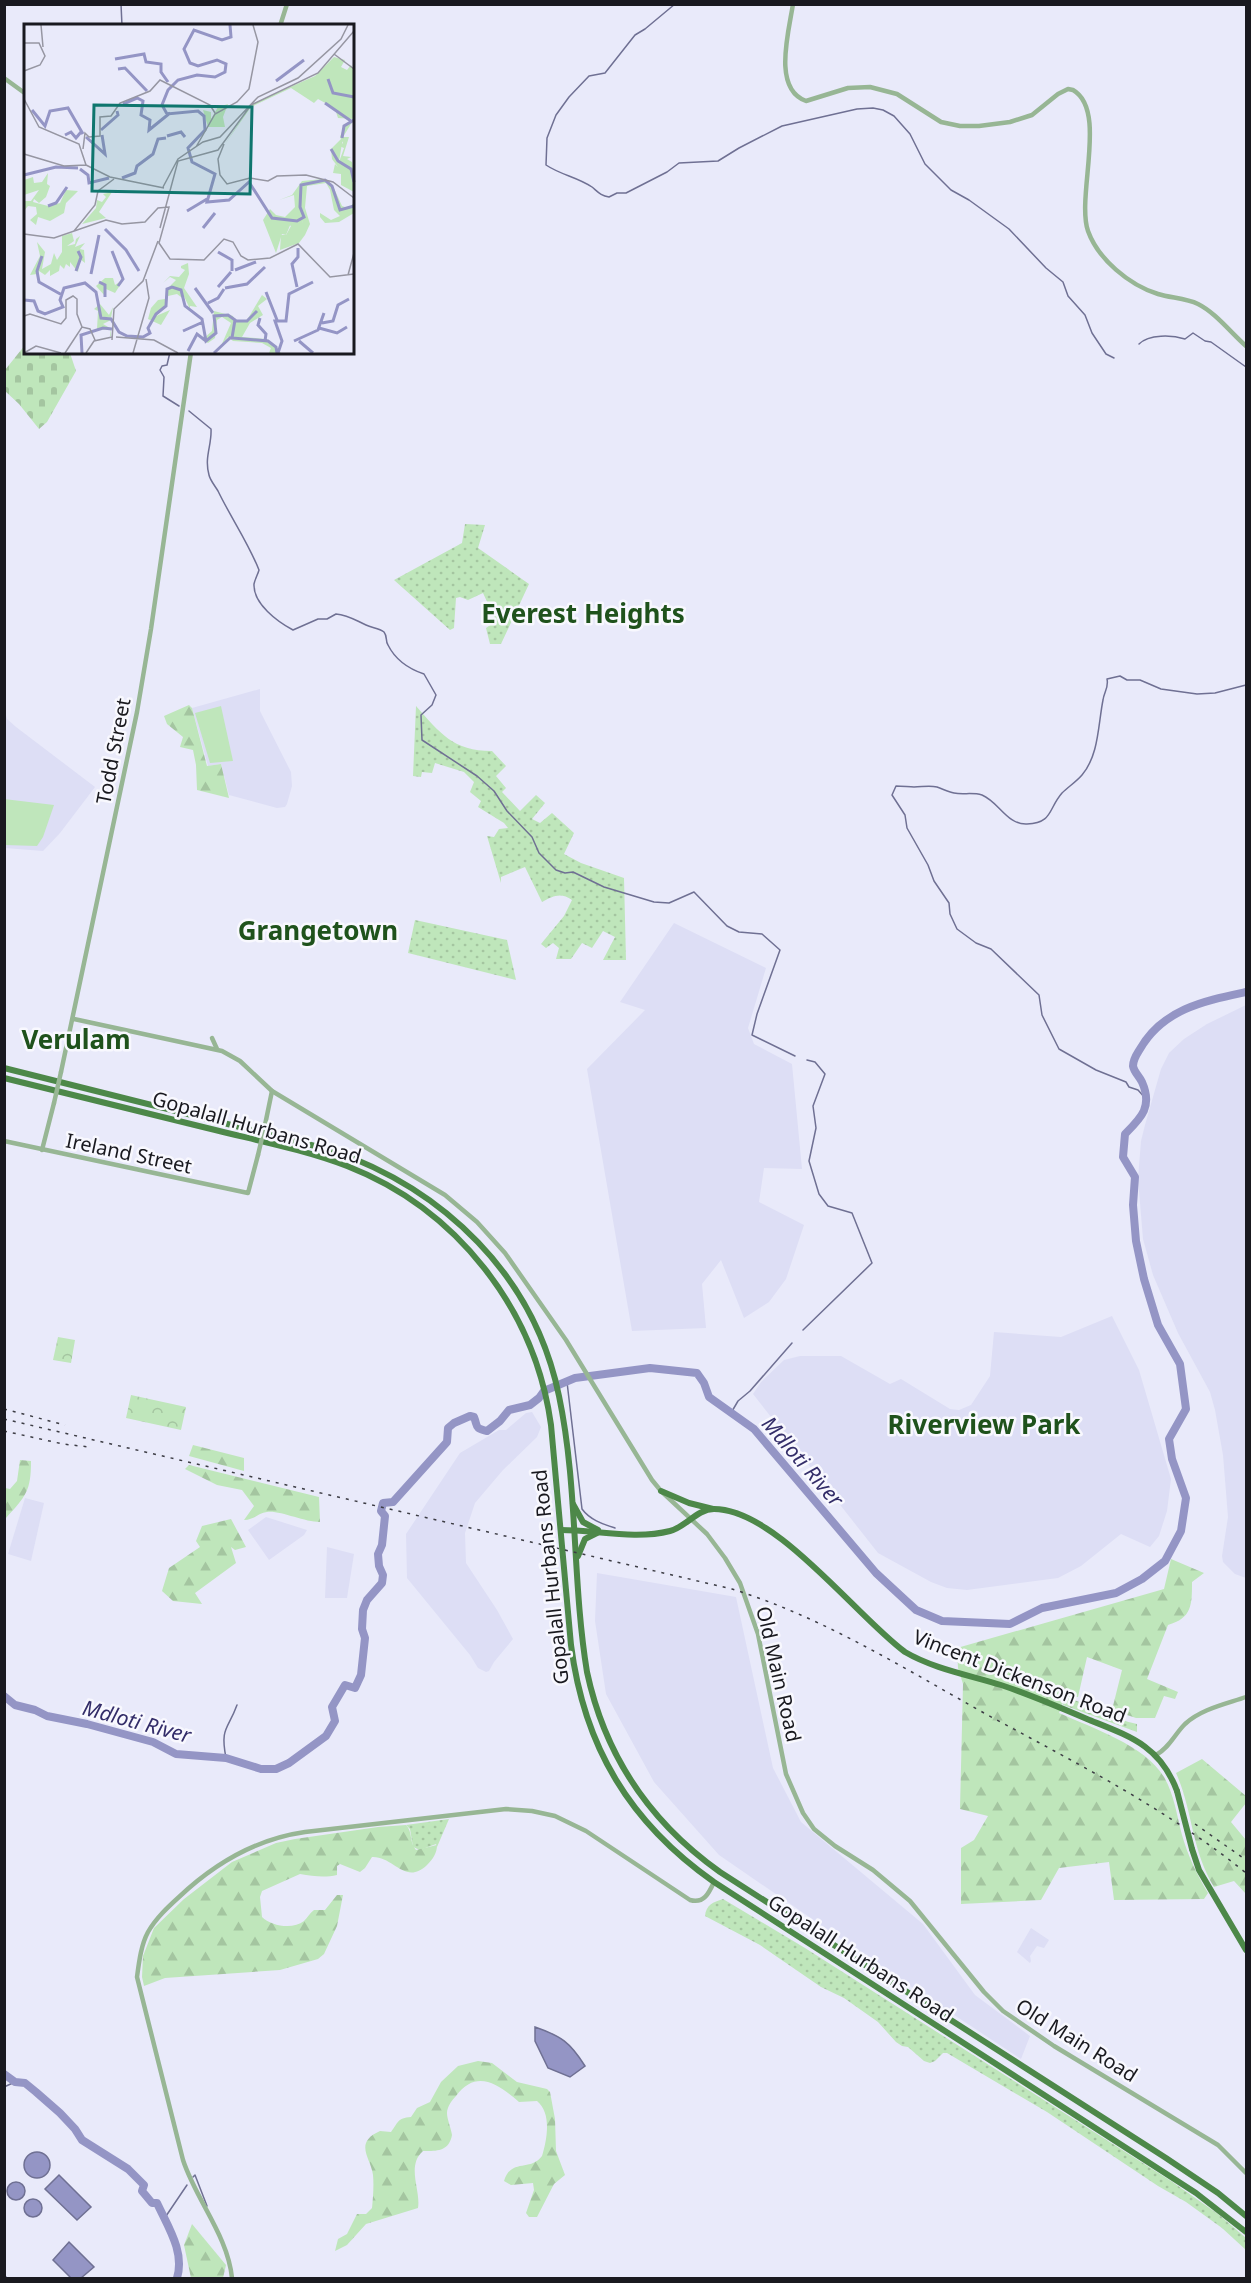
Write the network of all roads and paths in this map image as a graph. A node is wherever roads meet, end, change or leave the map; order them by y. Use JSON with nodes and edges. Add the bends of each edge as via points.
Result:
{"nodes":[{"id":1,"x":286,"y":4,"type":"edge"},
{"id":2,"x":793,"y":4,"type":"edge"},
{"id":3,"x":281,"y":24,"type":"edge"},
{"id":4,"x":4,"y":78,"type":"edge"},
{"id":5,"x":24,"y":93,"type":"edge"},
{"id":6,"x":1246,"y":346,"type":"edge"},
{"id":7,"x":191,"y":354,"type":"edge"},
{"id":8,"x":74,"y":1019,"type":"junction"},
{"id":9,"x":212,"y":1038,"type":"dead end"},
{"id":10,"x":217,"y":1049,"type":"junction"},
{"id":11,"x":4,"y":1068,"type":"edge"},
{"id":12,"x":4,"y":1078,"type":"edge"},
{"id":13,"x":272,"y":1091,"type":"junction"},
{"id":14,"x":4,"y":1141,"type":"edge"},
{"id":15,"x":42,"y":1150,"type":"junction"},
{"id":16,"x":661,"y":1491,"type":"junction"},
{"id":17,"x":571,"y":1499,"type":"junction"},
{"id":18,"x":713,"y":1509,"type":"junction"},
{"id":19,"x":692,"y":1519,"type":"junction"},
{"id":20,"x":561,"y":1530,"type":"junction"},
{"id":21,"x":574,"y":1530,"type":"junction"},
{"id":22,"x":601,"y":1532,"type":"junction"},
{"id":23,"x":576,"y":1560,"type":"junction"},
{"id":24,"x":1246,"y":1697,"type":"edge"},
{"id":25,"x":1156,"y":1755,"type":"junction"},
{"id":26,"x":707,"y":1863,"type":"junction"},
{"id":27,"x":727,"y":1876,"type":"junction"},
{"id":28,"x":714,"y":1882,"type":"junction"},
{"id":29,"x":1246,"y":1950,"type":"edge"},
{"id":30,"x":1246,"y":2173,"type":"edge"},
{"id":31,"x":1246,"y":2216,"type":"edge"},
{"id":32,"x":1246,"y":2232,"type":"edge"},
{"id":33,"x":232,"y":2278,"type":"edge"}],
"edges":[{"from":1,"to":3,"type":"street"},
{"from":2,"to":6,"type":"street","via":[[785,57],[787,79],[795,95],[806,101],[848,88],[870,87],[897,94],[941,122],[960,126],[1025,118],[1062,91],[1078,93],[1086,105],[1089,128],[1084,209],[1096,248],[1143,288],[1196,303],[1207,310]]},
{"from":4,"to":5,"type":"street"},
{"from":7,"to":8,"type":"street","name":"Todd Street","via":[[151,629]]},
{"from":8,"to":10,"type":"street","name":"Old Main Road"},
{"from":8,"to":15,"type":"street","name":"Todd Street","bridge":true},
{"from":9,"to":10,"type":"street"},
{"from":10,"to":13,"type":"street","name":"Old Main Road","via":[[240,1061]]},
{"from":11,"to":17,"type":"main road","name":"Gopalall Hurbans Road","via":[[331,1150],[392,1176],[427,1197],[488,1252],[526,1309],[559,1396]]},
{"from":12,"to":20,"type":"main road","name":"Gopalall Hurbans Road","via":[[327,1159],[391,1187],[434,1216],[477,1258],[521,1324],[535,1358],[549,1411]]},
{"from":13,"to":15,"type":"street","name":"Ireland Street","bridge":true,"via":[[248,1193]]},
{"from":13,"to":16,"type":"street","name":"Old Main Road","via":[[460,1206],[505,1253]]},
{"from":14,"to":15,"type":"street","name":"Ireland Street"},
{"from":16,"to":18,"type":"main road","name":"Vincent Dickenson Road"},
{"from":16,"to":19,"type":"street","name":"Old Main Road"},
{"from":17,"to":21,"type":"main road","name":"Gopalall Hurbans Road"},
{"from":17,"to":22,"type":"main road","via":[[583,1522]]},
{"from":18,"to":19,"type":"main road"},
{"from":18,"to":25,"type":"main road","name":"Vincent Dickenson Road","via":[[746,1517],[782,1539],[887,1637],[914,1657],[1035,1697],[1127,1736]]},
{"from":19,"to":22,"type":"main road","via":[[660,1533]]},
{"from":19,"to":30,"type":"street","name":"Old Main Road","via":[[740,1583],[762,1651],[786,1774],[814,1829],[905,1896],[1003,2011],[1046,2042],[1218,2145]]},
{"from":20,"to":21,"type":"main road"},
{"from":20,"to":28,"type":"main road","name":"Gopalall Hurbans Road","via":[[574,1668],[584,1711],[599,1749],[621,1790],[642,1818],[675,1853]]},
{"from":21,"to":22,"type":"main road"},
{"from":21,"to":23,"type":"main road","name":"Gopalall Hurbans Road"},
{"from":22,"to":23,"type":"main road","via":[[585,1539]]},
{"from":23,"to":26,"type":"main road","name":"Gopalall Hurbans Road","via":[[587,1672],[611,1747],[656,1816]]},
{"from":24,"to":25,"type":"street","via":[[1193,1718]]},
{"from":25,"to":29,"type":"main road","name":"Vincent Dickenson Road","bridge":true,"via":[[1177,1791],[1199,1870]]},
{"from":26,"to":27,"type":"main road","name":"Gopalall Hurbans Road"},
{"from":26,"to":28,"type":"main road"},
{"from":27,"to":28,"type":"main road"},
{"from":27,"to":31,"type":"main road","name":"Gopalall Hurbans Road","via":[[1166,2158]]},
{"from":28,"to":32,"type":"main road","name":"Gopalall Hurbans Road","via":[[1186,2186]]},
{"from":28,"to":33,"type":"street","via":[[704,1898],[690,1900],[570,1823],[532,1811],[506,1809],[281,1836],[228,1858],[190,1886],[149,1931],[137,1977],[183,2160],[224,2246]]}]}
